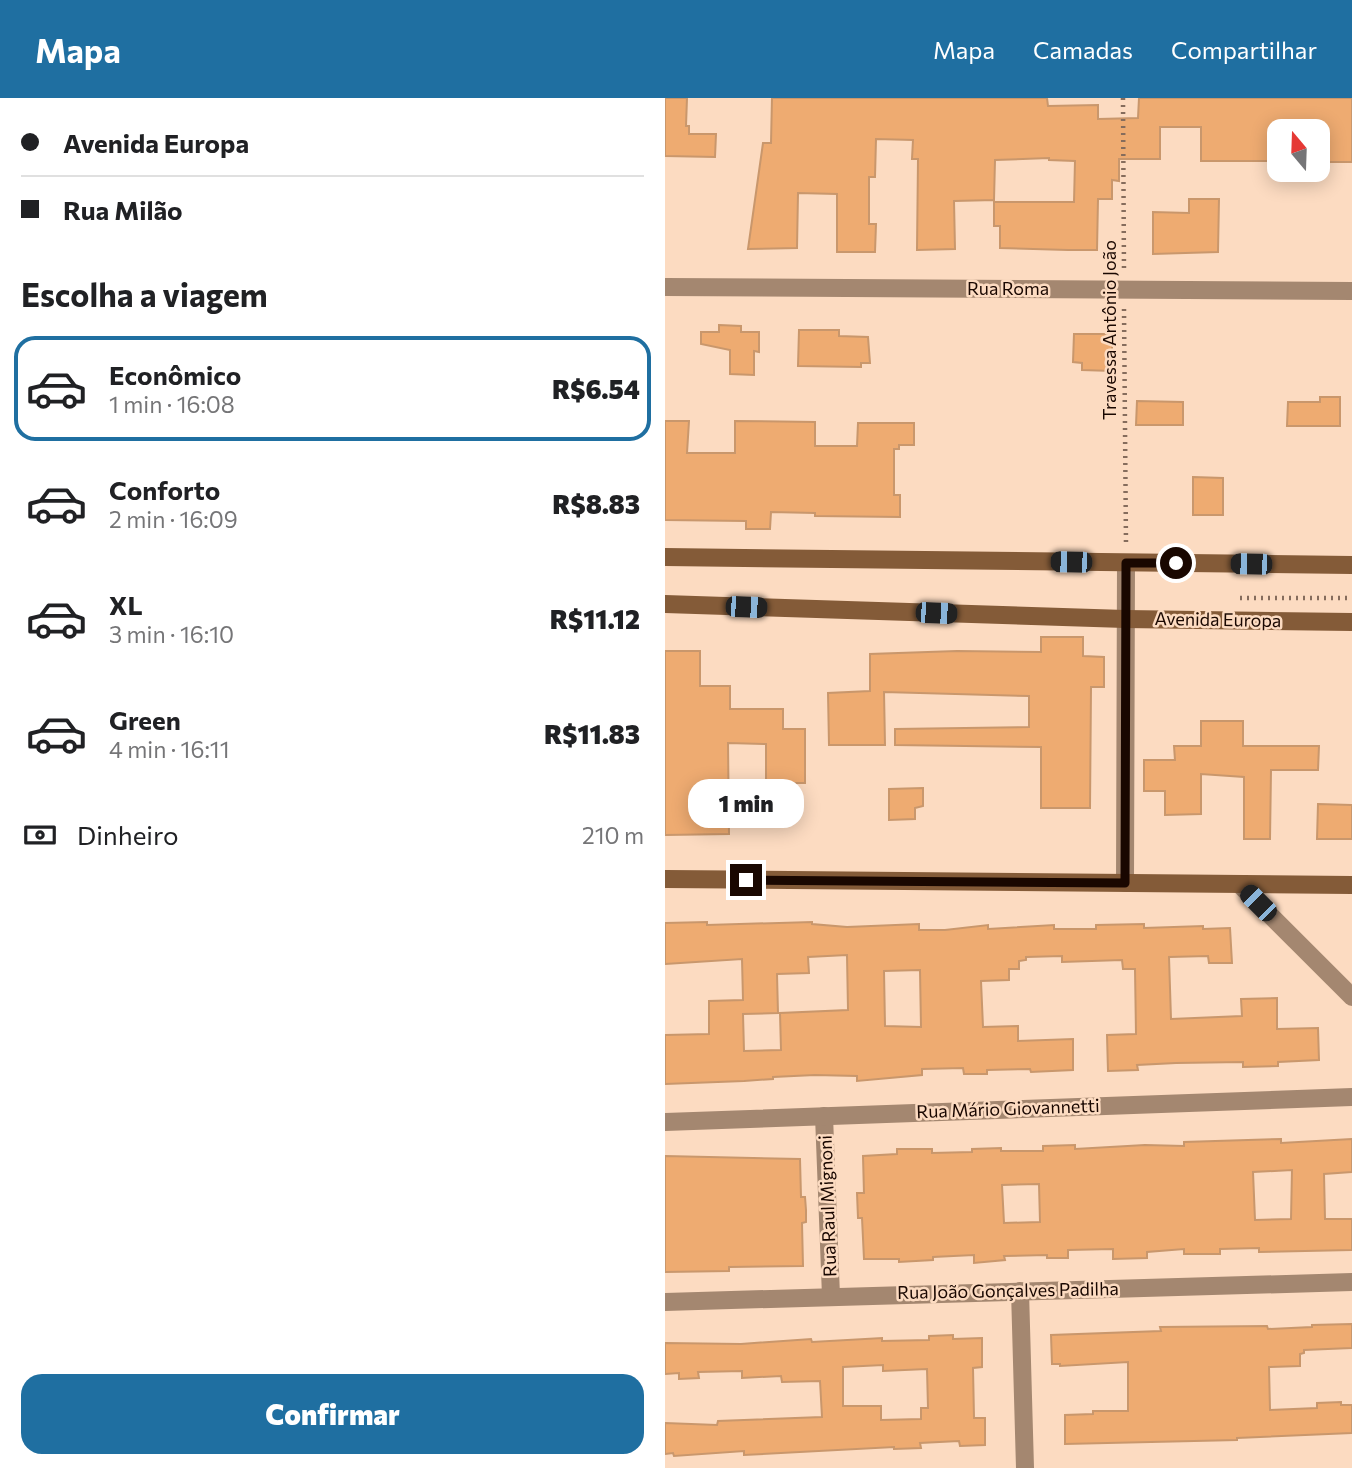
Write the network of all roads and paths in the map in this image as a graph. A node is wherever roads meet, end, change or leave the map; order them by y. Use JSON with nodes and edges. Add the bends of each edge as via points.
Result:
{"nodes":[{"id":1,"x":1123,"y":98,"type":"edge"},
{"id":2,"x":665,"y":287,"type":"edge"},
{"id":3,"x":1124,"y":290,"type":"junction"},
{"id":4,"x":1352,"y":291,"type":"edge"},
{"id":5,"x":665,"y":557,"type":"edge"},
{"id":6,"x":1126,"y":563,"type":"junction"},
{"id":7,"x":1352,"y":565,"type":"edge"},
{"id":8,"x":665,"y":604,"type":"edge"},
{"id":9,"x":1125,"y":619,"type":"junction"},
{"id":10,"x":1352,"y":622,"type":"edge"},
{"id":11,"x":665,"y":879,"type":"edge"},
{"id":12,"x":1125,"y":883,"type":"junction"},
{"id":13,"x":1239,"y":884,"type":"junction"},
{"id":14,"x":1352,"y":885,"type":"edge"},
{"id":15,"x":1352,"y":997,"type":"edge"},
{"id":16,"x":1352,"y":1097,"type":"edge"},
{"id":17,"x":824,"y":1116,"type":"junction"},
{"id":18,"x":665,"y":1122,"type":"edge"},
{"id":19,"x":1352,"y":1282,"type":"edge"},
{"id":20,"x":1020,"y":1291,"type":"junction"},
{"id":21,"x":831,"y":1296,"type":"junction"},
{"id":22,"x":665,"y":1302,"type":"edge"},
{"id":23,"x":1025,"y":1468,"type":"edge"}],
"edges":[{"from":1,"to":3,"type":"path","name":"Travessa Antônio João"},
{"from":2,"to":3,"type":"street","name":"Rua Roma"},
{"from":3,"to":4,"type":"street","name":"Rua Roma"},
{"from":3,"to":6,"type":"path","name":"Travessa Antônio João"},
{"from":5,"to":6,"type":"main road"},
{"from":6,"to":7,"type":"main road"},
{"from":6,"to":9,"type":"street"},
{"from":8,"to":9,"type":"main road","name":"Avenida Europa"},
{"from":9,"to":10,"type":"main road","name":"Avenida Europa"},
{"from":9,"to":12,"type":"street"},
{"from":11,"to":12,"type":"main road"},
{"from":12,"to":13,"type":"main road"},
{"from":13,"to":14,"type":"main road"},
{"from":13,"to":15,"type":"street"},
{"from":16,"to":17,"type":"street","name":"Rua Mário Giovannetti"},
{"from":17,"to":18,"type":"street","name":"Rua Mário Giovannetti"},
{"from":17,"to":21,"type":"street","name":"Rua Raul Mignoni"},
{"from":19,"to":20,"type":"street","name":"Rua João Gonçalves Padilha"},
{"from":20,"to":21,"type":"street","name":"Rua João Gonçalves Padilha"},
{"from":20,"to":23,"type":"street"},
{"from":21,"to":22,"type":"street","name":"Rua João Gonçalves Padilha"}]}
